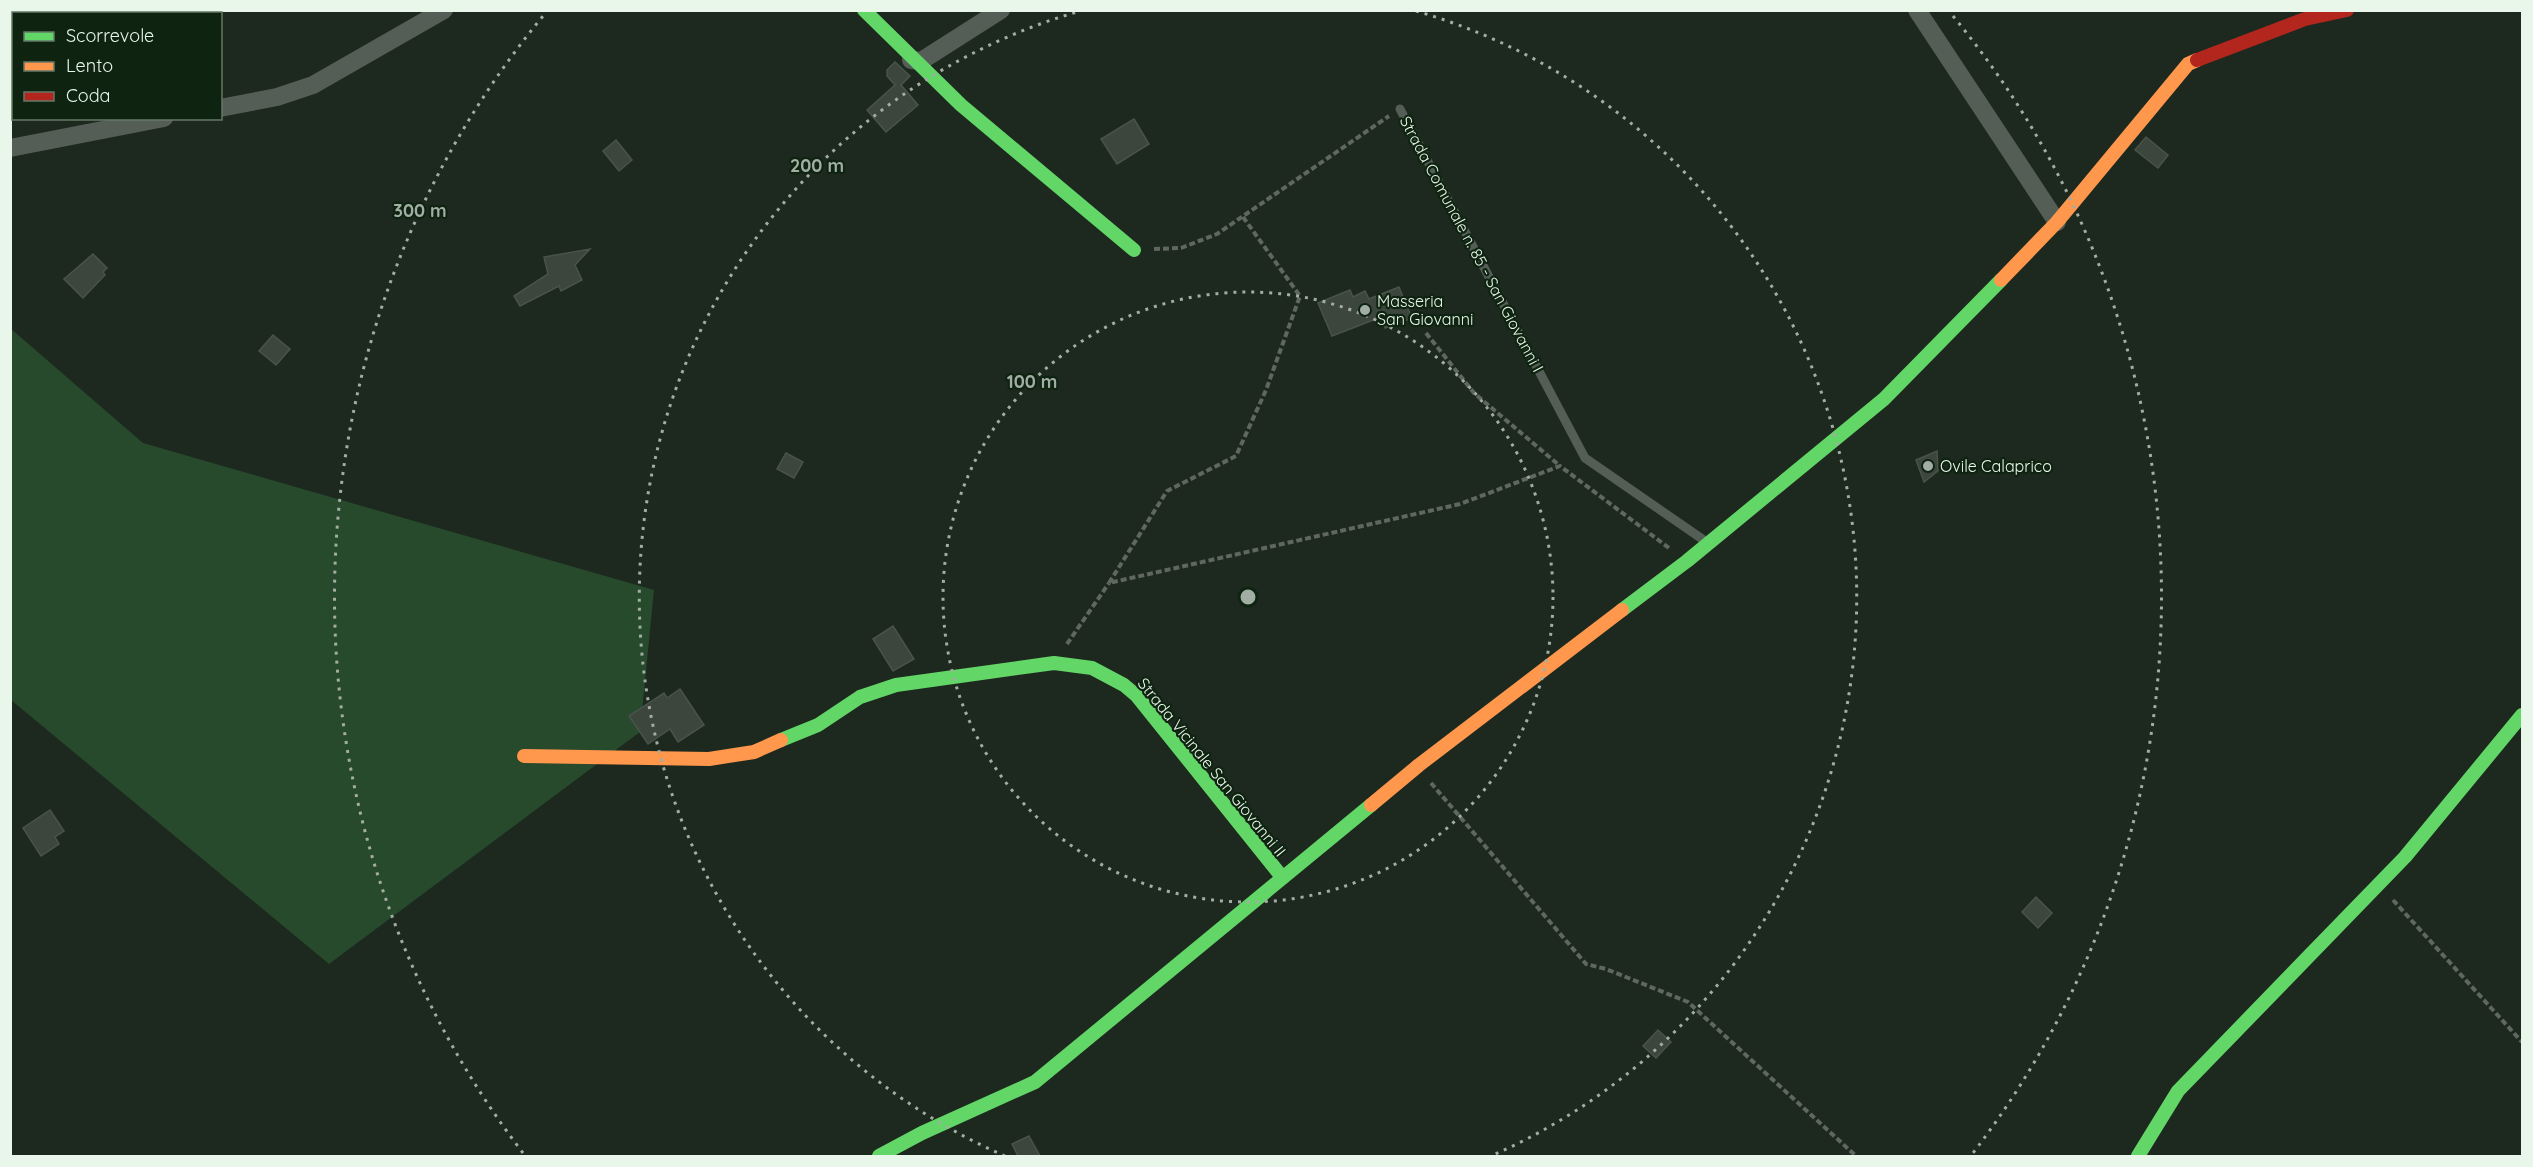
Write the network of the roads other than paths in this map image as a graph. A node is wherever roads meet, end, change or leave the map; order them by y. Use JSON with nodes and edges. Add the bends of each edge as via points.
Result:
{"nodes":[{"id":1,"x":444,"y":10,"type":"edge"},
{"id":2,"x":864,"y":10,"type":"edge"},
{"id":3,"x":1001,"y":10,"type":"edge"},
{"id":4,"x":1917,"y":10,"type":"edge"},
{"id":5,"x":2347,"y":10,"type":"edge"},
{"id":6,"x":911,"y":60,"type":"junction"},
{"id":7,"x":222,"y":108,"type":"edge"},
{"id":8,"x":1400,"y":109,"type":"road end"},
{"id":9,"x":154,"y":120,"type":"edge"},
{"id":10,"x":10,"y":148,"type":"edge"},
{"id":11,"x":2057,"y":222,"type":"junction"},
{"id":12,"x":1134,"y":250,"type":"road end"},
{"id":13,"x":1708,"y":543,"type":"junction"},
{"id":14,"x":2523,"y":715,"type":"edge"},
{"id":15,"x":524,"y":756,"type":"dead end"},
{"id":16,"x":1282,"y":877,"type":"junction"},
{"id":17,"x":879,"y":1156,"type":"edge"},
{"id":18,"x":2138,"y":1156,"type":"edge"}],
"edges":[{"from":1,"to":7,"type":"street","via":[[313,85]]},
{"from":2,"to":6,"type":"street"},
{"from":3,"to":6,"type":"street","via":[[921,61]]},
{"from":4,"to":11,"type":"street"},
{"from":5,"to":11,"type":"street","via":[[2305,19],[2188,64]]},
{"from":6,"to":12,"type":"street","via":[[1022,159]]},
{"from":8,"to":13,"type":"lane","name":"Strada Comunale n. 85 - San Giovanni I","via":[[1585,458]]},
{"from":9,"to":10,"type":"street"},
{"from":11,"to":13,"type":"street","via":[[1884,399]]},
{"from":13,"to":16,"type":"street","via":[[1419,765]]},
{"from":14,"to":18,"type":"street","via":[[2405,857],[2178,1091]]},
{"from":15,"to":16,"type":"street","name":"Strada Vicinale San Giovanni II","via":[[709,759],[754,752],[818,724],[860,697],[896,685],[1054,663],[1092,668],[1137,696]]},
{"from":16,"to":17,"type":"street","via":[[1035,1082]]}]}
